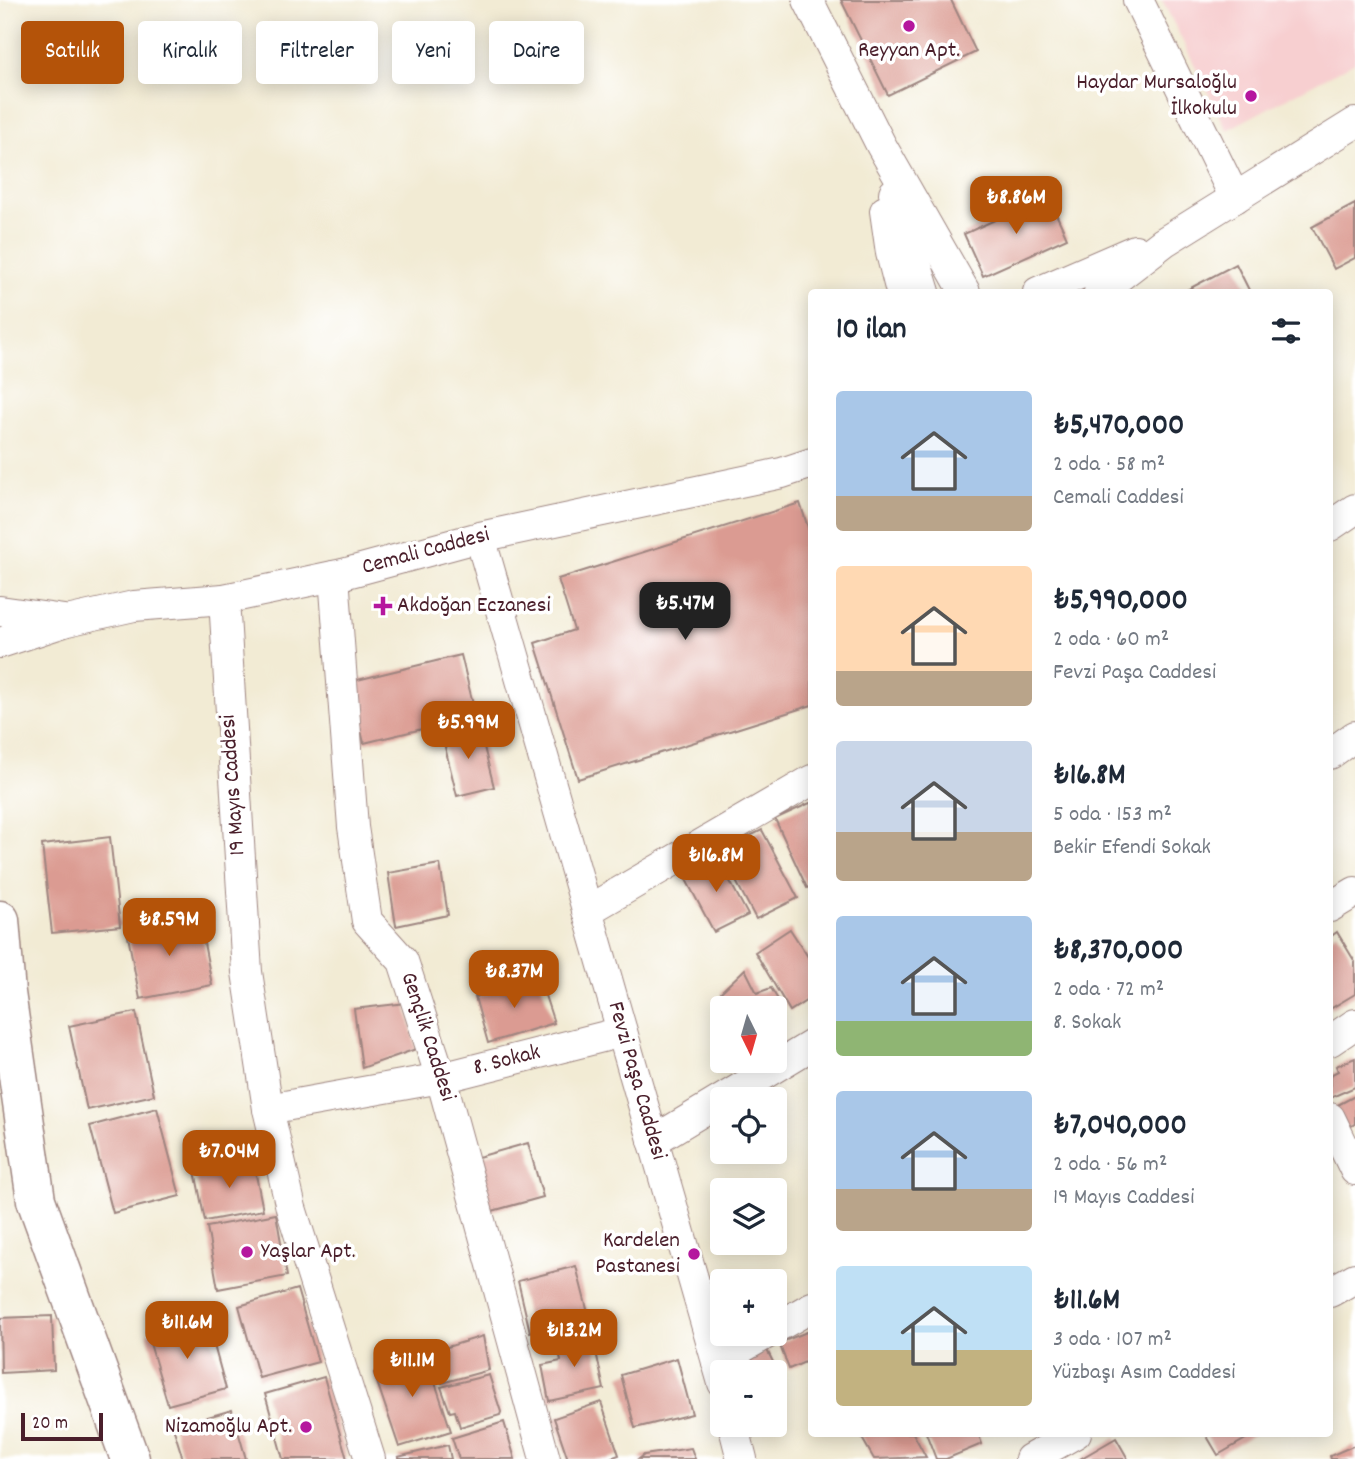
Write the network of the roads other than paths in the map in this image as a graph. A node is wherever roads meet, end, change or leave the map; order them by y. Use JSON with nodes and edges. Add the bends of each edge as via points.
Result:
{"nodes":[{"id":1,"x":808,"y":0,"type":"edge"},
{"id":2,"x":1138,"y":0,"type":"edge"},
{"id":3,"x":1355,"y":123,"type":"edge"},
{"id":4,"x":882,"y":152,"type":"junction"},
{"id":5,"x":1235,"y":198,"type":"junction"},
{"id":6,"x":1199,"y":220,"type":"junction"},
{"id":7,"x":1122,"y":281,"type":"edge"},
{"id":8,"x":900,"y":289,"type":"edge"},
{"id":9,"x":924,"y":289,"type":"edge"},
{"id":10,"x":963,"y":289,"type":"edge"},
{"id":11,"x":1045,"y":289,"type":"edge"},
{"id":12,"x":1105,"y":289,"type":"edge"},
{"id":13,"x":808,"y":454,"type":"edge"},
{"id":14,"x":808,"y":464,"type":"edge"},
{"id":15,"x":782,"y":472,"type":"junction"},
{"id":16,"x":1355,"y":509,"type":"edge"},
{"id":17,"x":1333,"y":524,"type":"edge"},
{"id":18,"x":480,"y":537,"type":"junction"},
{"id":19,"x":334,"y":576,"type":"junction"},
{"id":20,"x":224,"y":599,"type":"junction"},
{"id":21,"x":3,"y":609,"type":"edge"},
{"id":22,"x":67,"y":621,"type":"junction"},
{"id":23,"x":0,"y":643,"type":"edge"},
{"id":24,"x":1355,"y":736,"type":"edge"},
{"id":25,"x":1333,"y":752,"type":"edge"},
{"id":26,"x":808,"y":782,"type":"edge"},
{"id":27,"x":1355,"y":892,"type":"edge"},
{"id":28,"x":1333,"y":905,"type":"edge"},
{"id":29,"x":587,"y":911,"type":"junction"},
{"id":30,"x":0,"y":920,"type":"edge"},
{"id":31,"x":1355,"y":1024,"type":"edge"},
{"id":32,"x":622,"y":1032,"type":"junction"},
{"id":33,"x":1333,"y":1039,"type":"edge"},
{"id":34,"x":808,"y":1047,"type":"edge"},
{"id":35,"x":441,"y":1078,"type":"junction"},
{"id":36,"x":268,"y":1109,"type":"junction"},
{"id":37,"x":1333,"y":1124,"type":"edge"},
{"id":38,"x":653,"y":1141,"type":"junction"},
{"id":39,"x":1355,"y":1171,"type":"edge"},
{"id":40,"x":1355,"y":1278,"type":"edge"},
{"id":41,"x":1333,"y":1290,"type":"edge"},
{"id":42,"x":808,"y":1309,"type":"edge"},
{"id":43,"x":787,"y":1321,"type":"edge"},
{"id":44,"x":751,"y":1346,"type":"edge"},
{"id":45,"x":717,"y":1360,"type":"edge"},
{"id":46,"x":735,"y":1360,"type":"edge"},
{"id":47,"x":736,"y":1437,"type":"edge"},
{"id":48,"x":1069,"y":1437,"type":"edge"},
{"id":49,"x":130,"y":1459,"type":"edge"},
{"id":50,"x":370,"y":1459,"type":"edge"},
{"id":51,"x":545,"y":1459,"type":"edge"},
{"id":52,"x":742,"y":1459,"type":"edge"},
{"id":53,"x":1030,"y":1459,"type":"edge"}],
"edges":[{"from":1,"to":4,"type":"street"},
{"from":2,"to":5,"type":"street"},
{"from":3,"to":5,"type":"street"},
{"from":4,"to":8,"type":"street","via":[[885,213]]},
{"from":4,"to":9,"type":"street"},
{"from":4,"to":10,"type":"street"},
{"from":5,"to":6,"type":"street"},
{"from":6,"to":7,"type":"street"},
{"from":6,"to":11,"type":"street"},
{"from":7,"to":12,"type":"street"},
{"from":13,"to":15,"type":"street","name":"Cemali Caddesi"},
{"from":14,"to":15,"type":"street","name":"Cemali Caddesi"},
{"from":15,"to":18,"type":"street","name":"Cemali Caddesi"},
{"from":16,"to":17,"type":"street"},
{"from":18,"to":19,"type":"street","name":"Cemali Caddesi"},
{"from":18,"to":29,"type":"street","name":"Fevzi Paşa Caddesi"},
{"from":19,"to":20,"type":"street","name":"Cemali Caddesi"},
{"from":19,"to":35,"type":"street","name":"Gençlik Caddesi","via":[[353,827],[367,921],[403,961]]},
{"from":20,"to":22,"type":"street","name":"Cemali Caddesi","via":[[134,606]]},
{"from":20,"to":36,"type":"street","name":"19 Mayıs Caddesi","via":[[247,972]]},
{"from":21,"to":22,"type":"street","name":"Cemali Caddesi"},
{"from":22,"to":23,"type":"street","name":"Cemali Caddesi"},
{"from":24,"to":25,"type":"street"},
{"from":26,"to":29,"type":"street"},
{"from":27,"to":28,"type":"street"},
{"from":29,"to":32,"type":"street","name":"Fevzi Paşa Caddesi"},
{"from":30,"to":49,"type":"main road","via":[[36,1200]]},
{"from":31,"to":33,"type":"street"},
{"from":32,"to":35,"type":"street","name":"8. Sokak"},
{"from":32,"to":38,"type":"street","name":"Fevzi Paşa Caddesi"},
{"from":34,"to":38,"type":"street"},
{"from":35,"to":36,"type":"street","name":"8. Sokak"},
{"from":35,"to":51,"type":"street","name":"Gençlik Caddesi"},
{"from":36,"to":50,"type":"street","name":"19 Mayıs Caddesi","via":[[291,1208]]},
{"from":37,"to":39,"type":"street"},
{"from":38,"to":45,"type":"street","name":"Fevzi Paşa Caddesi"},
{"from":40,"to":41,"type":"street"},
{"from":42,"to":43,"type":"street"},
{"from":44,"to":46,"type":"street"},
{"from":47,"to":52,"type":"street"},
{"from":48,"to":53,"type":"street"}]}
